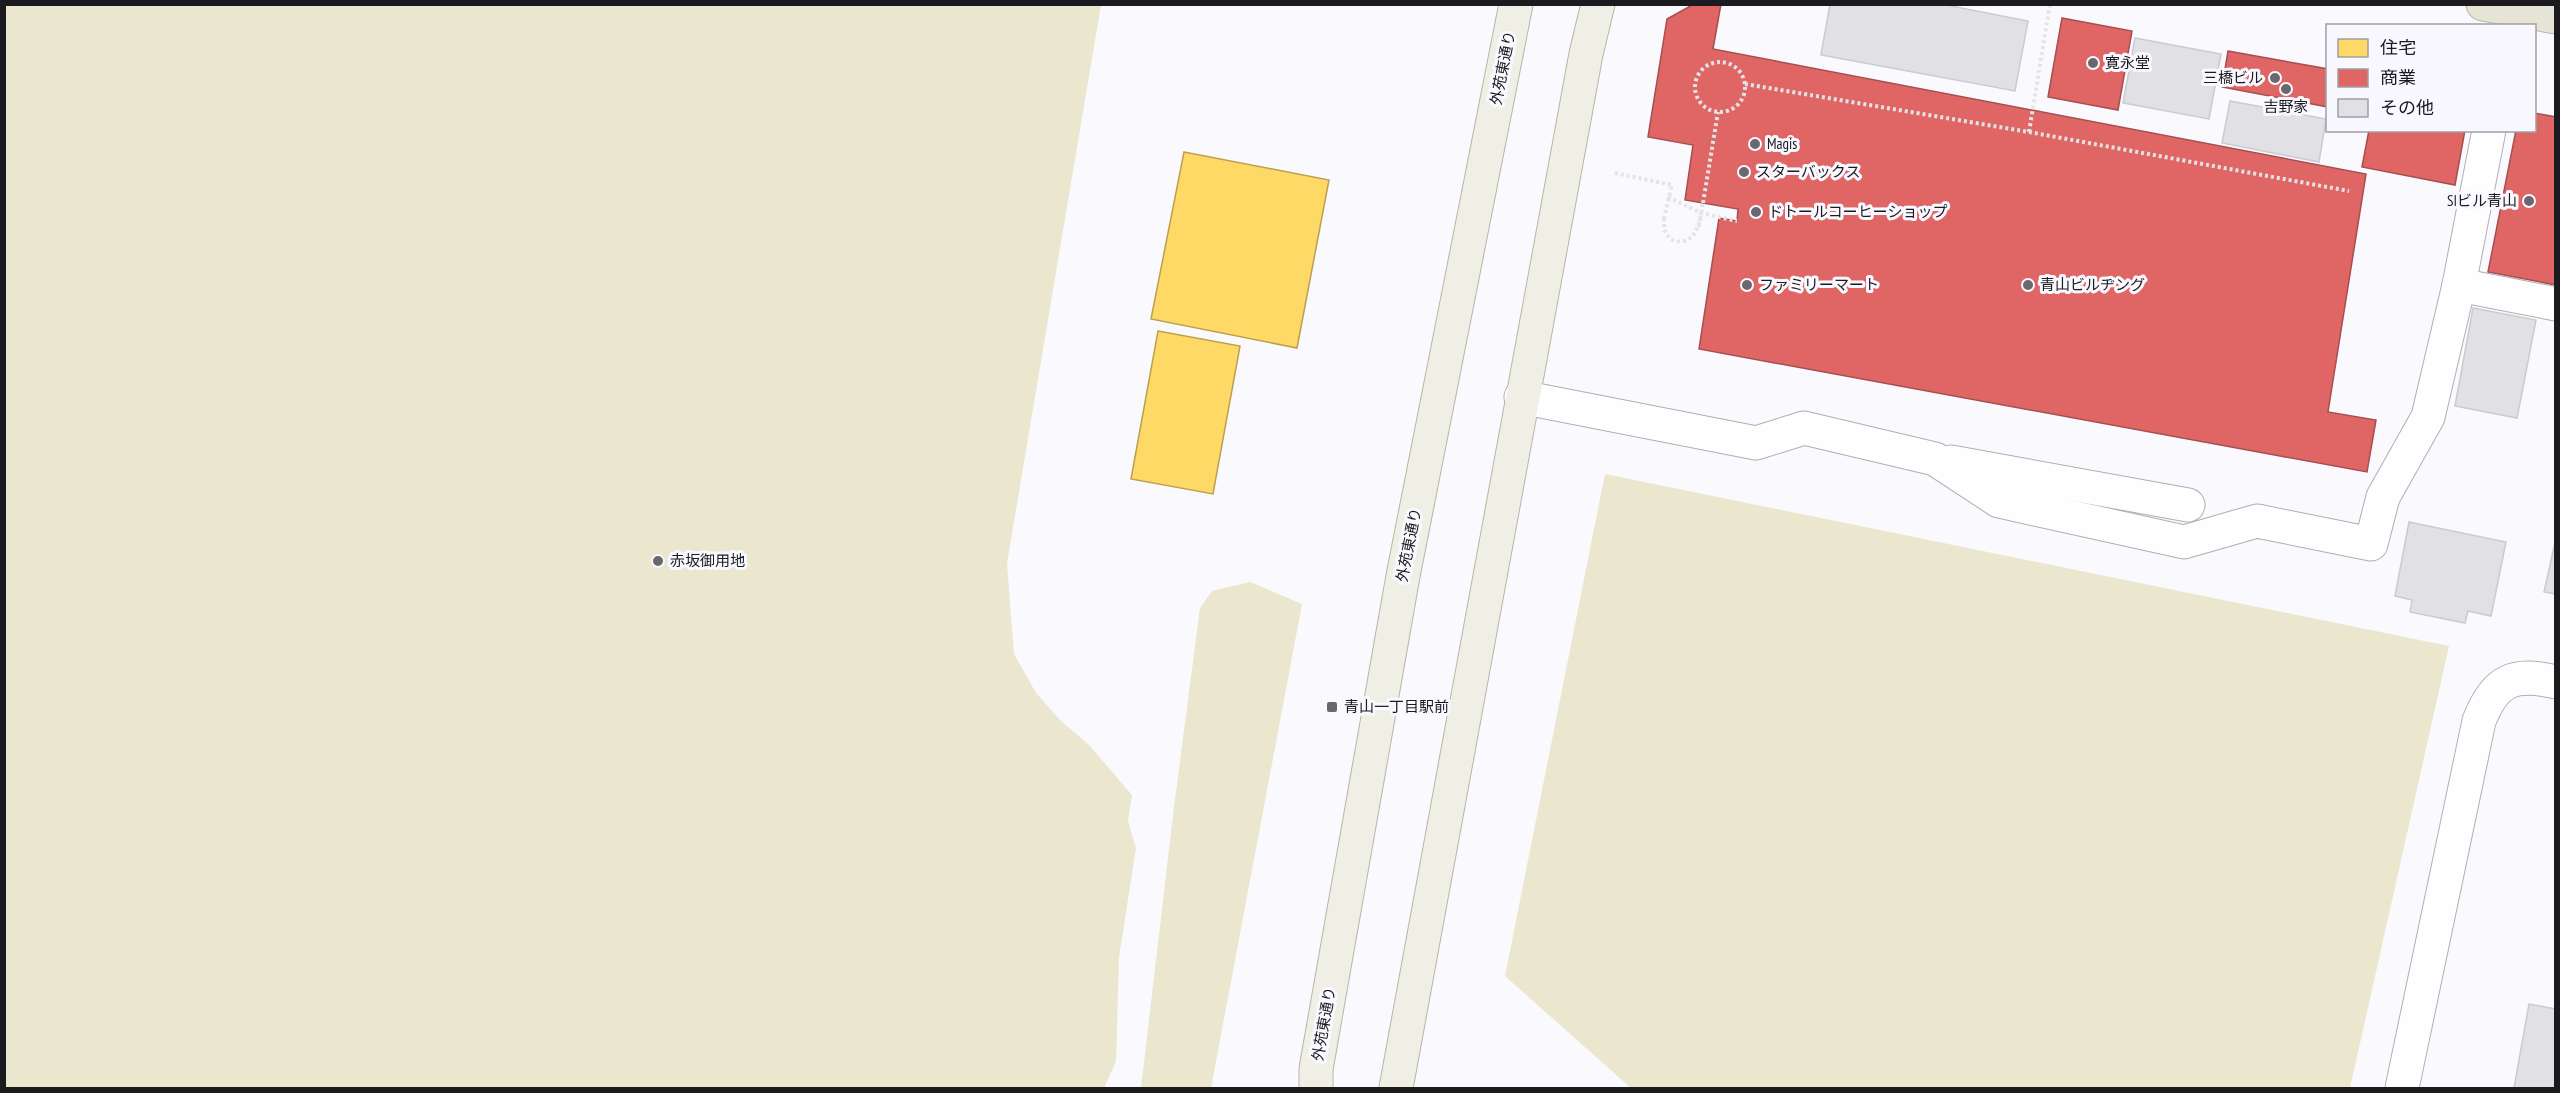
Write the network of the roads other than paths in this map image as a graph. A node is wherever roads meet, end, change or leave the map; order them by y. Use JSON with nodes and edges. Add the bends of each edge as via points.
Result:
{"nodes":[{"id":1,"x":1516,"y":4,"type":"edge"},
{"id":2,"x":1598,"y":4,"type":"edge"},
{"id":3,"x":2502,"y":13,"type":"edge"},
{"id":4,"x":2556,"y":17,"type":"edge"},
{"id":5,"x":2489,"y":132,"type":"edge"},
{"id":6,"x":2459,"y":285,"type":"junction"},
{"id":7,"x":2556,"y":304,"type":"edge"},
{"id":8,"x":1521,"y":397,"type":"junction"},
{"id":9,"x":1935,"y":459,"type":"junction"},
{"id":10,"x":2188,"y":505,"type":"dead end"},
{"id":11,"x":2556,"y":682,"type":"edge"},
{"id":12,"x":1316,"y":1089,"type":"edge"},
{"id":13,"x":1396,"y":1089,"type":"edge"},
{"id":14,"x":2402,"y":1089,"type":"edge"}],
"edges":[{"from":1,"to":12,"type":"main road","name":"外苑東通り","via":[[1403,576],[1316,1069]]},
{"from":2,"to":8,"type":"main road"},
{"from":3,"to":4,"type":"highway"},
{"from":5,"to":6,"type":"street"},
{"from":6,"to":7,"type":"street"},
{"from":6,"to":9,"type":"street","via":[[2428,417],[2383,497],[2372,544],[2257,521],[2184,542],[1999,501]]},
{"from":8,"to":9,"type":"street","via":[[1756,443],[1804,429]]},
{"from":8,"to":13,"type":"main road"},
{"from":9,"to":10,"type":"street"},
{"from":11,"to":14,"type":"street","via":[[2532,676],[2500,686],[2487,700],[2478,721]]}]}
